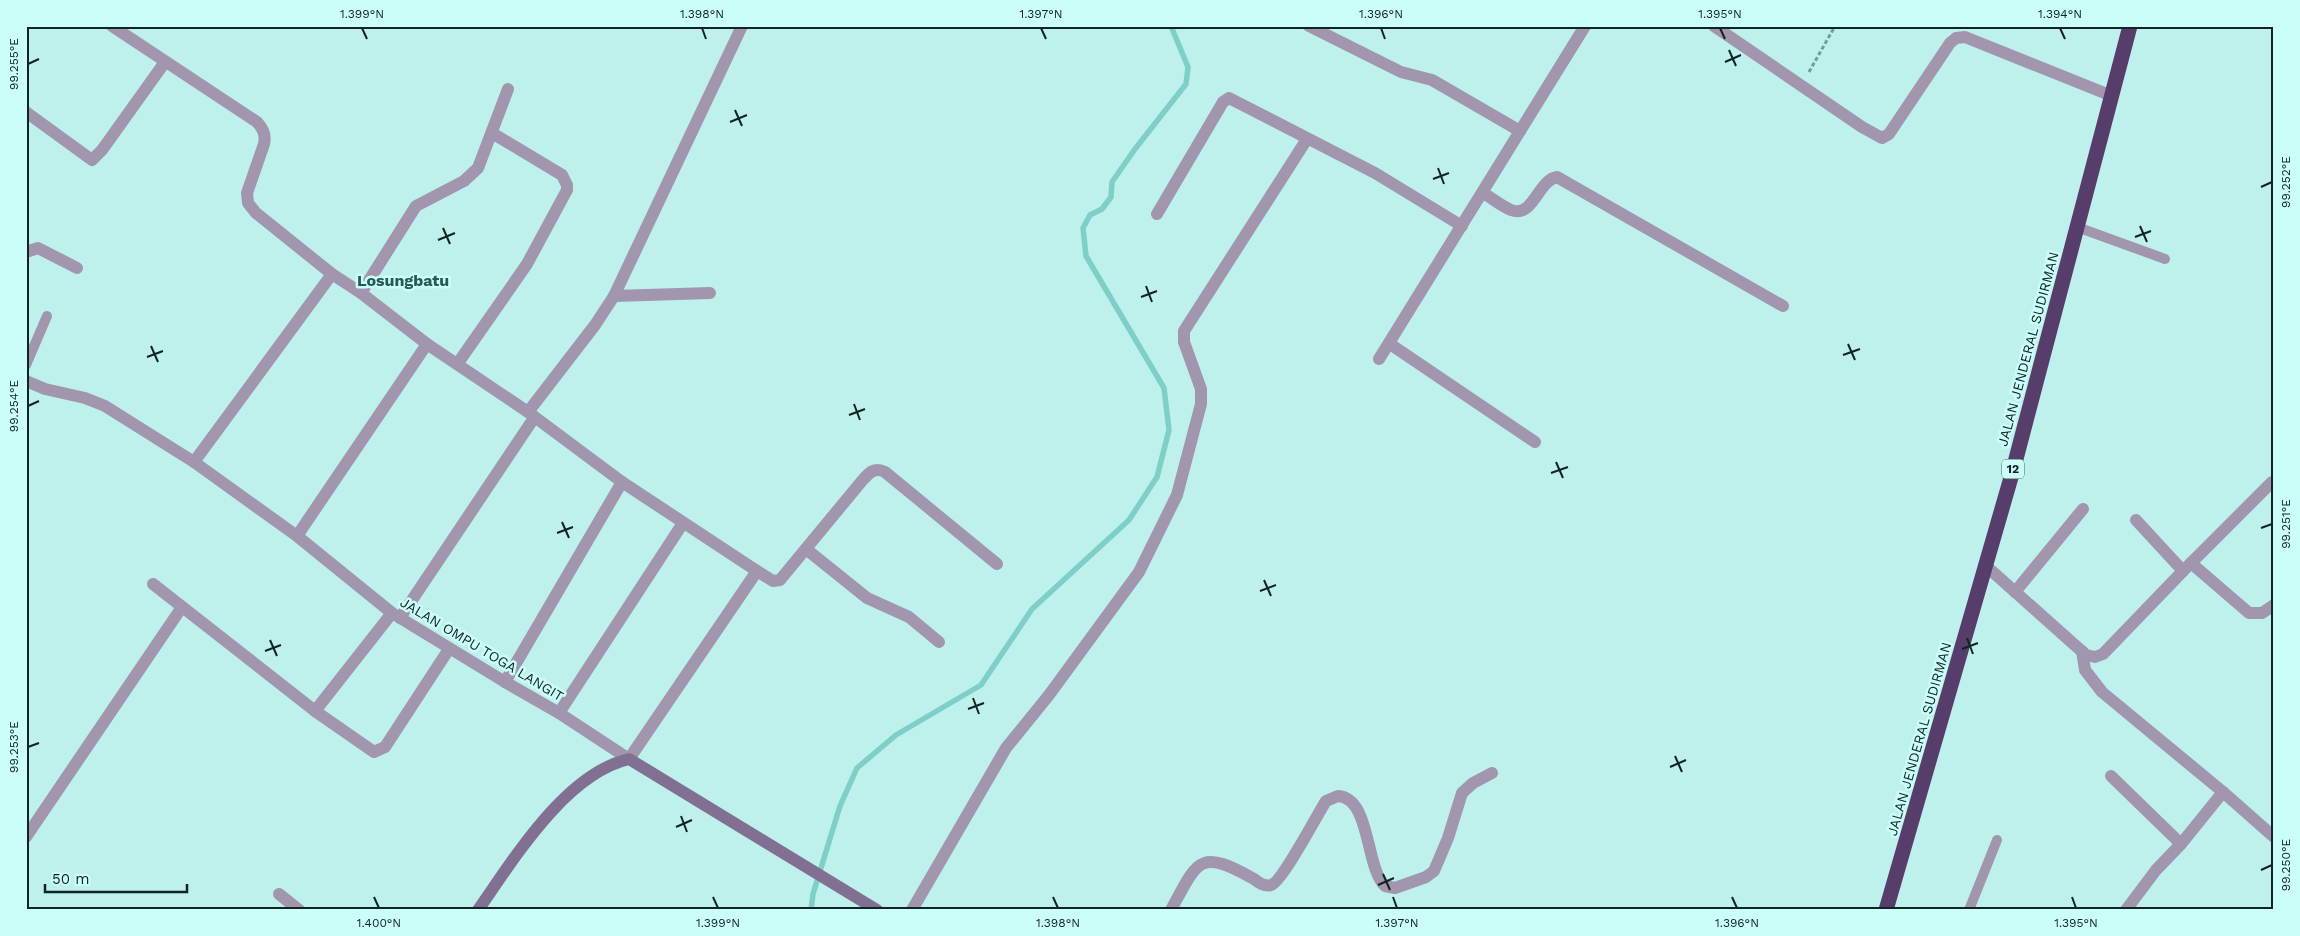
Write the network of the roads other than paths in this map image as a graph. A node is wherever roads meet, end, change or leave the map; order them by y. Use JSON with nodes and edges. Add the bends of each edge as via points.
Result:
{"nodes":[{"id":1,"x":112,"y":26,"type":"edge"},
{"id":2,"x":742,"y":26,"type":"edge"},
{"id":3,"x":1309,"y":26,"type":"edge"},
{"id":4,"x":1585,"y":26,"type":"edge"},
{"id":5,"x":1714,"y":26,"type":"edge"},
{"id":6,"x":2130,"y":26,"type":"edge"},
{"id":7,"x":165,"y":62,"type":"junction"},
{"id":8,"x":508,"y":88,"type":"dead end"},
{"id":9,"x":2112,"y":96,"type":"junction"},
{"id":10,"x":26,"y":112,"type":"edge"},
{"id":11,"x":1520,"y":131,"type":"junction"},
{"id":12,"x":492,"y":133,"type":"junction"},
{"id":13,"x":1307,"y":139,"type":"junction"},
{"id":14,"x":1483,"y":193,"type":"junction"},
{"id":15,"x":1157,"y":214,"type":"dead end"},
{"id":16,"x":1462,"y":226,"type":"junction"},
{"id":17,"x":2077,"y":227,"type":"junction"},
{"id":18,"x":26,"y":252,"type":"edge"},
{"id":19,"x":2165,"y":260,"type":"dead end"},
{"id":20,"x":77,"y":268,"type":"dead end"},
{"id":21,"x":332,"y":274,"type":"junction"},
{"id":22,"x":361,"y":293,"type":"junction"},
{"id":23,"x":710,"y":293,"type":"dead end"},
{"id":24,"x":614,"y":296,"type":"junction"},
{"id":25,"x":1783,"y":306,"type":"dead end"},
{"id":26,"x":47,"y":316,"type":"dead end"},
{"id":27,"x":428,"y":344,"type":"junction"},
{"id":28,"x":1390,"y":344,"type":"junction"},
{"id":29,"x":1379,"y":359,"type":"dead end"},
{"id":30,"x":458,"y":363,"type":"junction"},
{"id":31,"x":26,"y":365,"type":"edge"},
{"id":32,"x":26,"y":381,"type":"edge"},
{"id":33,"x":531,"y":415,"type":"junction"},
{"id":34,"x":1535,"y":442,"type":"dead end"},
{"id":35,"x":194,"y":462,"type":"junction"},
{"id":36,"x":622,"y":482,"type":"junction"},
{"id":37,"x":2272,"y":482,"type":"dead end"},
{"id":38,"x":2083,"y":509,"type":"dead end"},
{"id":39,"x":2136,"y":520,"type":"dead end"},
{"id":40,"x":683,"y":523,"type":"junction"},
{"id":41,"x":297,"y":536,"type":"junction"},
{"id":42,"x":806,"y":549,"type":"junction"},
{"id":43,"x":996,"y":564,"type":"dead end"},
{"id":44,"x":1985,"y":565,"type":"junction"},
{"id":45,"x":2187,"y":567,"type":"junction"},
{"id":46,"x":757,"y":571,"type":"junction"},
{"id":47,"x":153,"y":584,"type":"dead end"},
{"id":48,"x":2016,"y":592,"type":"junction"},
{"id":49,"x":2274,"y":605,"type":"edge"},
{"id":50,"x":182,"y":607,"type":"junction"},
{"id":51,"x":396,"y":615,"type":"junction"},
{"id":52,"x":940,"y":642,"type":"dead end"},
{"id":53,"x":449,"y":649,"type":"junction"},
{"id":54,"x":2082,"y":651,"type":"junction"},
{"id":55,"x":504,"y":682,"type":"junction"},
{"id":56,"x":314,"y":711,"type":"junction"},
{"id":57,"x":559,"y":713,"type":"junction"},
{"id":58,"x":629,"y":760,"type":"junction"},
{"id":59,"x":1492,"y":773,"type":"dead end"},
{"id":60,"x":2111,"y":776,"type":"dead end"},
{"id":61,"x":2223,"y":792,"type":"junction"},
{"id":62,"x":26,"y":837,"type":"edge"},
{"id":63,"x":2274,"y":837,"type":"edge"},
{"id":64,"x":1997,"y":840,"type":"dead end"},
{"id":65,"x":2181,"y":844,"type":"junction"},
{"id":66,"x":279,"y":894,"type":"dead end"},
{"id":67,"x":299,"y":910,"type":"edge"},
{"id":68,"x":478,"y":910,"type":"edge"},
{"id":69,"x":877,"y":910,"type":"edge"},
{"id":70,"x":912,"y":910,"type":"edge"},
{"id":71,"x":1171,"y":910,"type":"edge"},
{"id":72,"x":1886,"y":910,"type":"edge"},
{"id":73,"x":1969,"y":910,"type":"edge"},
{"id":74,"x":2126,"y":910,"type":"edge"}],
"edges":[{"from":1,"to":7,"type":"street"},
{"from":2,"to":24,"type":"street"},
{"from":3,"to":11,"type":"street","via":[[1401,72],[1432,80]]},
{"from":4,"to":11,"type":"street"},
{"from":5,"to":9,"type":"street","via":[[1862,127],[1884,138],[1950,43],[1959,37]]},
{"from":6,"to":9,"type":"highway","name":"JALAN JENDERAL SUDIRMAN","number":"12"},
{"from":7,"to":10,"type":"street","via":[[92,160]]},
{"from":7,"to":21,"type":"street","via":[[262,127],[264,144],[250,184],[248,203]]},
{"from":8,"to":12,"type":"street"},
{"from":9,"to":17,"type":"highway","name":"JALAN JENDERAL SUDIRMAN","number":"12"},
{"from":11,"to":14,"type":"street"},
{"from":12,"to":22,"type":"street","via":[[474,173],[416,206]]},
{"from":12,"to":30,"type":"street","via":[[562,175],[567,190],[527,264]]},
{"from":13,"to":15,"type":"street","via":[[1234,99],[1226,99]]},
{"from":13,"to":16,"type":"street","via":[[1375,173]]},
{"from":13,"to":70,"type":"street","via":[[1184,331],[1184,342],[1202,389],[1201,404],[1178,495],[1156,539],[1138,572],[1049,695],[1006,748]]},
{"from":14,"to":16,"type":"street"},
{"from":14,"to":25,"type":"street","via":[[1512,210],[1522,210],[1529,206],[1547,181],[1557,177]]},
{"from":16,"to":28,"type":"street"},
{"from":17,"to":19,"type":"lane"},
{"from":17,"to":44,"type":"highway","name":"JALAN JENDERAL SUDIRMAN","number":"12"},
{"from":18,"to":20,"type":"street","via":[[38,248]]},
{"from":21,"to":22,"type":"street"},
{"from":21,"to":35,"type":"street"},
{"from":22,"to":27,"type":"street"},
{"from":23,"to":24,"type":"street"},
{"from":24,"to":33,"type":"street"},
{"from":26,"to":31,"type":"lane"},
{"from":27,"to":30,"type":"street"},
{"from":27,"to":41,"type":"street"},
{"from":28,"to":29,"type":"street"},
{"from":28,"to":34,"type":"street"},
{"from":30,"to":33,"type":"street"},
{"from":32,"to":35,"type":"street","name":"JALAN OMPU TOGA LANGIT","via":[[105,406]]},
{"from":33,"to":36,"type":"street"},
{"from":33,"to":51,"type":"street"},
{"from":35,"to":41,"type":"street","name":"JALAN OMPU TOGA LANGIT"},
{"from":36,"to":40,"type":"street"},
{"from":36,"to":55,"type":"street"},
{"from":37,"to":45,"type":"street"},
{"from":38,"to":48,"type":"street"},
{"from":39,"to":45,"type":"street"},
{"from":40,"to":46,"type":"street"},
{"from":40,"to":57,"type":"street"},
{"from":41,"to":51,"type":"street","name":"JALAN OMPU TOGA LANGIT"},
{"from":42,"to":43,"type":"street","via":[[872,470],[881,470]]},
{"from":42,"to":46,"type":"street","via":[[780,580],[772,581]]},
{"from":42,"to":52,"type":"street","via":[[867,598],[909,617]]},
{"from":44,"to":48,"type":"street"},
{"from":44,"to":72,"type":"highway","name":"JALAN JENDERAL SUDIRMAN","number":"12"},
{"from":45,"to":49,"type":"street","via":[[2249,613],[2262,614]]},
{"from":45,"to":54,"type":"street","via":[[2103,654],[2090,656]]},
{"from":46,"to":58,"type":"street"},
{"from":47,"to":50,"type":"street"},
{"from":48,"to":54,"type":"street"},
{"from":50,"to":56,"type":"street"},
{"from":50,"to":62,"type":"street"},
{"from":51,"to":53,"type":"street","name":"JALAN OMPU TOGA LANGIT"},
{"from":51,"to":56,"type":"street"},
{"from":53,"to":55,"type":"street","name":"JALAN OMPU TOGA LANGIT"},
{"from":53,"to":56,"type":"street","via":[[382,750],[371,751]]},
{"from":54,"to":61,"type":"street","via":[[2085,670],[2102,692]]},
{"from":55,"to":57,"type":"street","name":"JALAN OMPU TOGA LANGIT"},
{"from":57,"to":58,"type":"street","name":"JALAN OMPU TOGA LANGIT"},
{"from":58,"to":68,"type":"main road","via":[[595,774],[541,822]]},
{"from":58,"to":69,"type":"main road","name":"JALAN OMPU TOGA LANGIT"},
{"from":59,"to":71,"type":"street","via":[[1473,782],[1462,792],[1436,867],[1426,877],[1395,888],[1385,886],[1377,874],[1359,812],[1344,796],[1338,796],[1326,801],[1275,883],[1265,886],[1220,862],[1206,862],[1188,878]]},
{"from":60,"to":65,"type":"street"},
{"from":61,"to":63,"type":"street"},
{"from":61,"to":65,"type":"street"},
{"from":64,"to":73,"type":"lane"},
{"from":65,"to":74,"type":"street","via":[[2156,870]]},
{"from":66,"to":67,"type":"street"}]}
